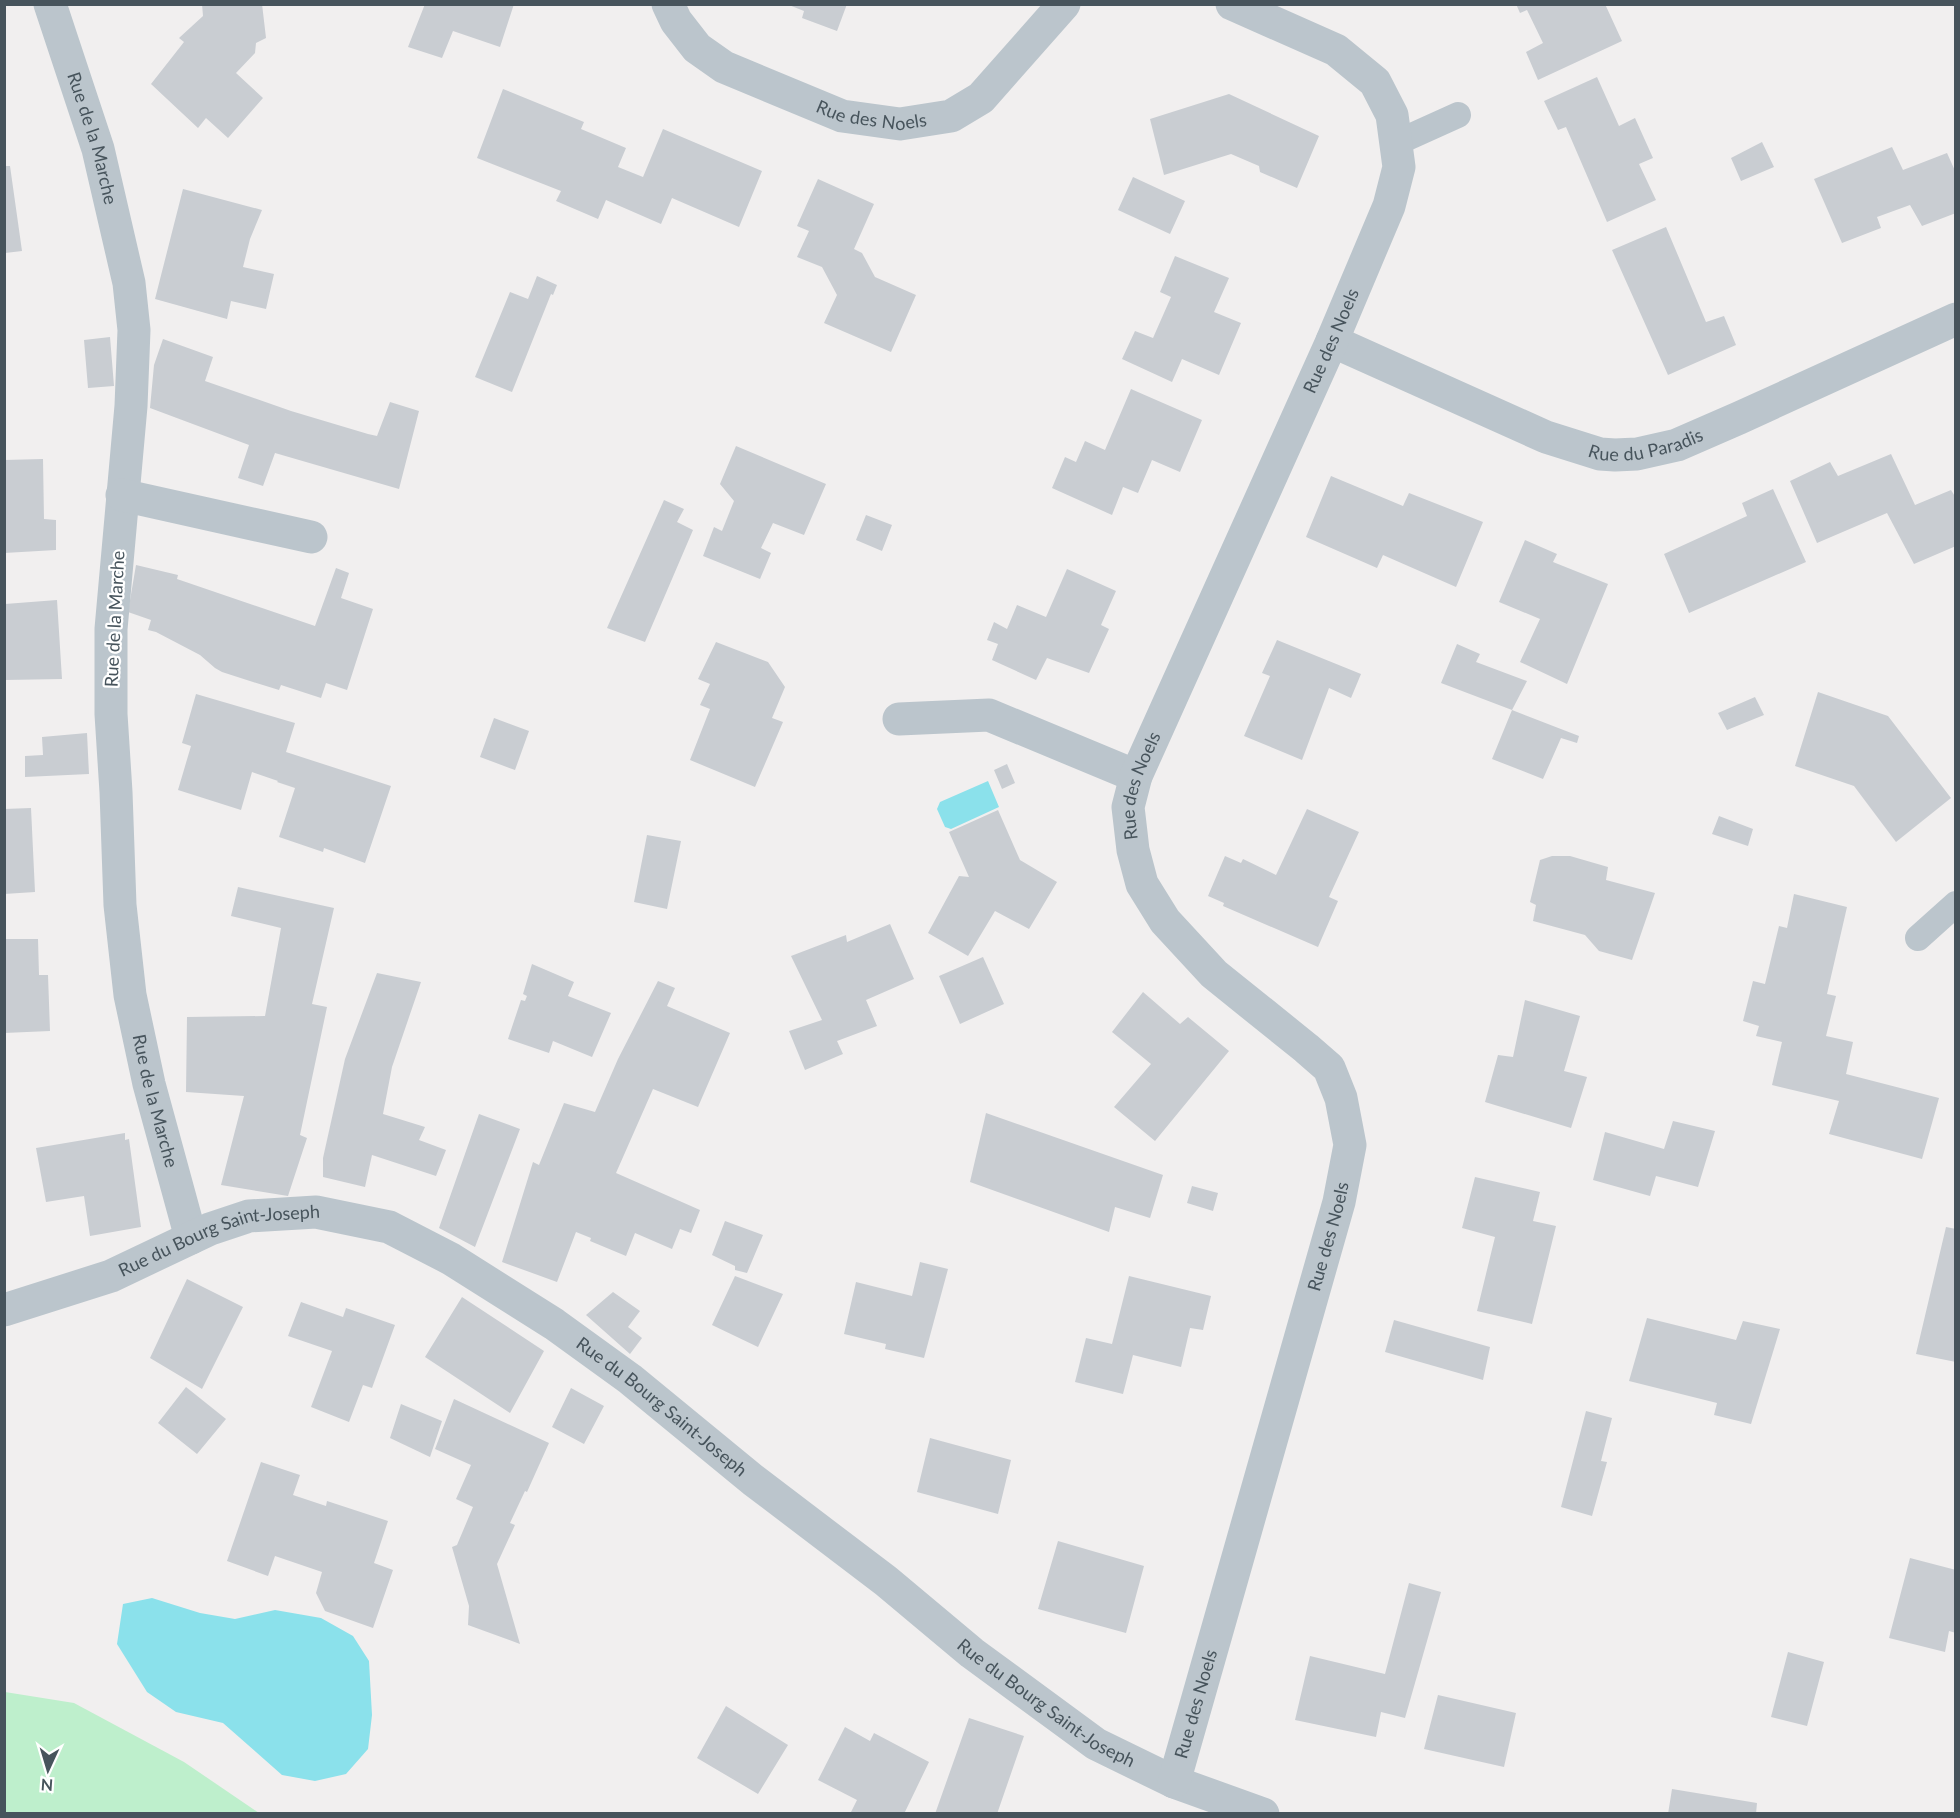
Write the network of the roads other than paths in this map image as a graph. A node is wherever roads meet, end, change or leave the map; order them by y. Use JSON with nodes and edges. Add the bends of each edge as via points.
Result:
{"nodes":[{"id":1,"x":50,"y":4,"type":"edge"},
{"id":2,"x":668,"y":4,"type":"edge"},
{"id":3,"x":1064,"y":4,"type":"edge"},
{"id":4,"x":1232,"y":4,"type":"edge"},
{"id":5,"x":1458,"y":115,"type":"dead end"},
{"id":6,"x":1396,"y":143,"type":"junction"},
{"id":7,"x":1956,"y":318,"type":"edge"},
{"id":8,"x":1332,"y":341,"type":"junction"},
{"id":9,"x":123,"y":495,"type":"junction"},
{"id":10,"x":311,"y":537,"type":"dead end"},
{"id":11,"x":899,"y":719,"type":"dead end"},
{"id":12,"x":1136,"y":776,"type":"junction"},
{"id":13,"x":1956,"y":904,"type":"edge"},
{"id":14,"x":1918,"y":938,"type":"dead end"},
{"id":15,"x":191,"y":1238,"type":"junction"},
{"id":16,"x":4,"y":1310,"type":"edge"},
{"id":17,"x":1174,"y":1782,"type":"junction"},
{"id":18,"x":1263,"y":1814,"type":"edge"}],
"edges":[{"from":1,"to":9,"type":"street","name":"Rue de la Marche","via":[[98,149],[129,283],[134,330]]},
{"from":2,"to":3,"type":"street","name":"Rue des Noels","via":[[697,48],[724,67],[842,116],[900,124],[951,116],[981,98]]},
{"from":4,"to":6,"type":"street","name":"Rue des Noels","via":[[1336,50],[1375,82],[1392,115]]},
{"from":5,"to":6,"type":"lane"},
{"from":6,"to":8,"type":"street","name":"Rue des Noels","via":[[1399,167],[1389,206]]},
{"from":7,"to":8,"type":"street","name":"Rue du Paradis","via":[[1677,445],[1615,455],[1546,437]]},
{"from":8,"to":12,"type":"street","name":"Rue des Noels"},
{"from":9,"to":10,"type":"street"},
{"from":9,"to":15,"type":"street","name":"Rue de la Marche","via":[[111,629],[120,905],[130,995]]},
{"from":11,"to":12,"type":"street","via":[[989,715]]},
{"from":12,"to":17,"type":"street","name":"Rue des Noels","via":[[1128,807],[1142,884],[1165,921],[1214,974],[1329,1068],[1341,1098],[1350,1145],[1339,1202]]},
{"from":13,"to":14,"type":"lane"},
{"from":15,"to":16,"type":"street","name":"Rue du Bourg Saint-Joseph","via":[[111,1276]]},
{"from":15,"to":17,"type":"street","name":"Rue du Bourg Saint-Joseph","via":[[249,1216],[316,1212],[389,1227],[451,1258],[554,1324],[630,1379],[972,1653],[1096,1744]]},
{"from":17,"to":18,"type":"street","name":"Rue du Bourg Saint-Joseph"}]}
